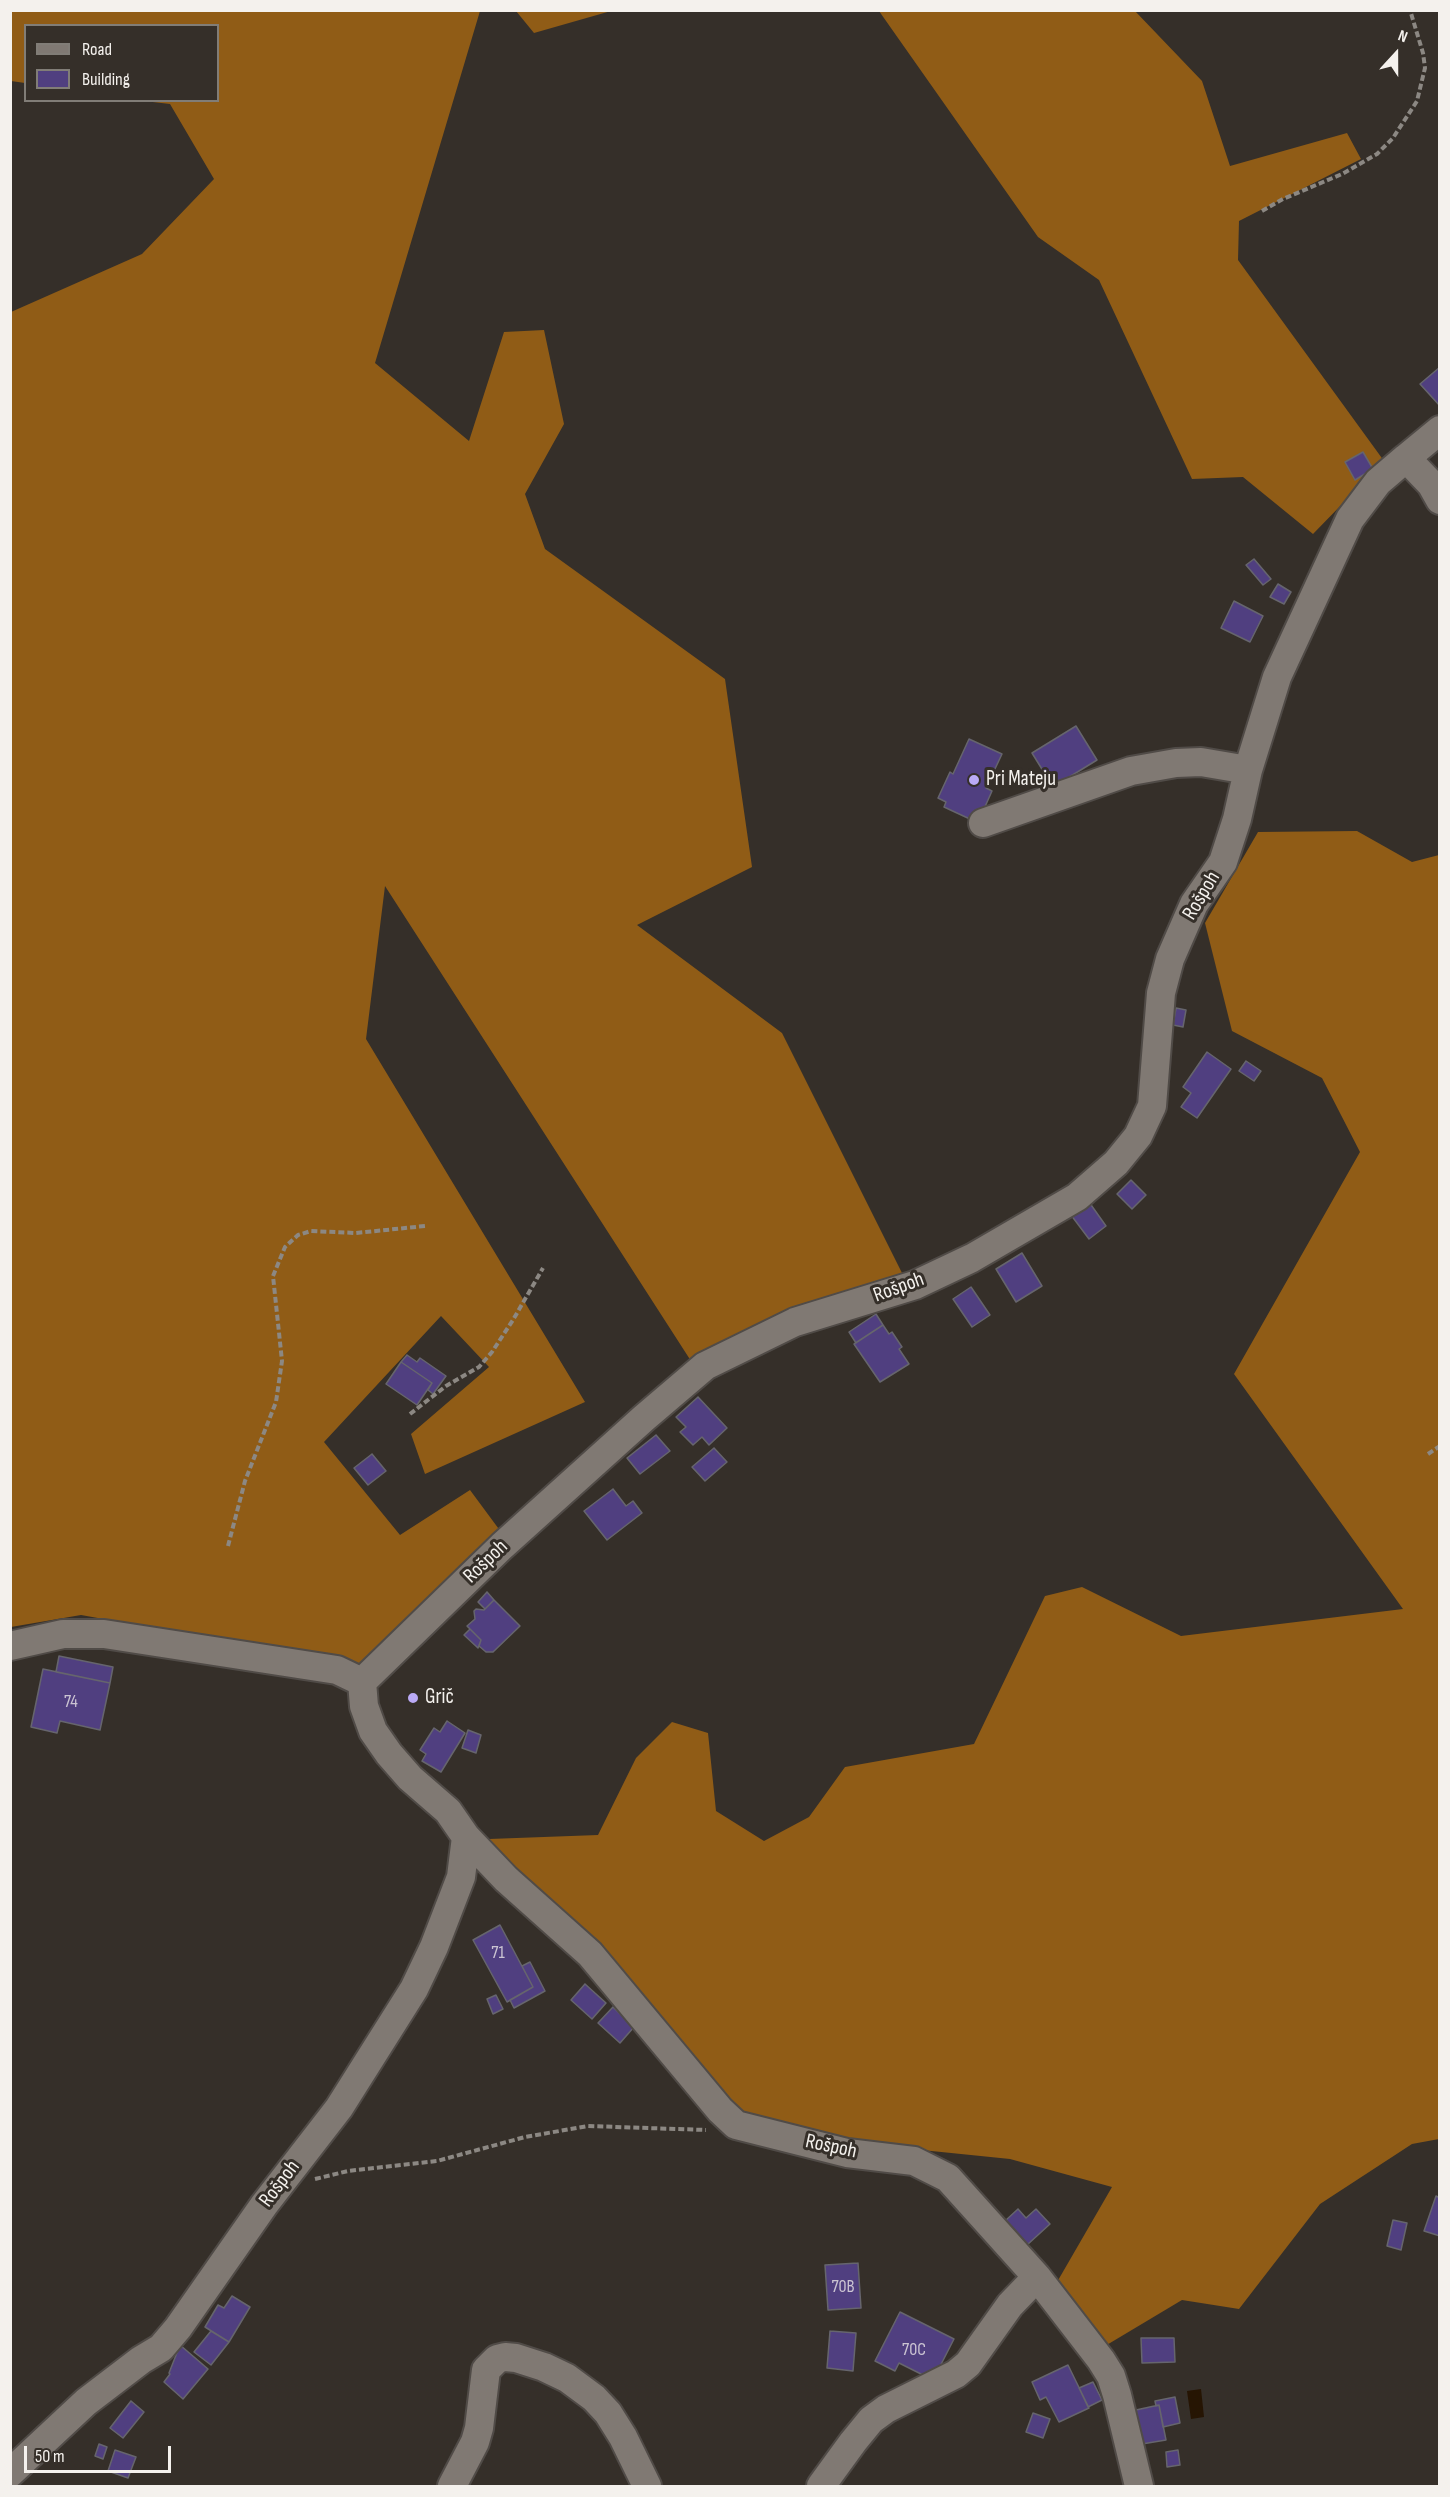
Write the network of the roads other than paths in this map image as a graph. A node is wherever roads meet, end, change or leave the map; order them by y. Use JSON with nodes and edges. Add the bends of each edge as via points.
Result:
{"nodes":[{"id":1,"x":1440,"y":430,"type":"edge"},
{"id":2,"x":1406,"y":458,"type":"junction"},
{"id":3,"x":1440,"y":500,"type":"edge"},
{"id":4,"x":1248,"y":770,"type":"junction"},
{"id":5,"x":983,"y":823,"type":"dead end"},
{"id":6,"x":10,"y":1646,"type":"edge"},
{"id":7,"x":362,"y":1682,"type":"junction"},
{"id":8,"x":466,"y":1837,"type":"junction"},
{"id":9,"x":1037,"y":2277,"type":"junction"},
{"id":10,"x":10,"y":2473,"type":"edge"},
{"id":11,"x":452,"y":2487,"type":"edge"},
{"id":12,"x":647,"y":2487,"type":"edge"},
{"id":13,"x":821,"y":2487,"type":"edge"},
{"id":14,"x":1139,"y":2487,"type":"edge"}],
"edges":[{"from":1,"to":2,"type":"street","name":"Rošpoh"},
{"from":2,"to":3,"type":"street","via":[[1431,484]]},
{"from":2,"to":4,"type":"street","name":"Rošpoh","via":[[1378,482],[1350,519],[1277,677]]},
{"from":4,"to":5,"type":"street","via":[[1202,762],[1131,771]]},
{"from":4,"to":7,"type":"street","name":"Rošpoh","via":[[1223,862],[1194,904],[1170,959],[1161,993],[1152,1106],[1138,1136],[1116,1163],[1077,1197],[972,1258],[915,1285],[795,1322],[705,1366],[502,1546]]},
{"from":6,"to":7,"type":"street","via":[[63,1634],[104,1634],[337,1670]]},
{"from":7,"to":8,"type":"street","via":[[364,1706],[373,1731],[410,1778],[448,1811]]},
{"from":8,"to":9,"type":"street","name":"Rošpoh","via":[[506,1879],[590,1954],[736,2125],[847,2153],[893,2157],[931,2168],[948,2178]]},
{"from":8,"to":10,"type":"street","name":"Rošpoh","via":[[461,1878],[434,1947],[414,1989],[339,2108],[161,2348],[86,2402]]},
{"from":9,"to":13,"type":"street","via":[[1014,2299],[968,2364],[871,2420]]},
{"from":9,"to":14,"type":"street","name":"Rošpoh","via":[[1110,2376]]},
{"from":11,"to":12,"type":"street","via":[[479,2428],[486,2370],[505,2357],[544,2367],[594,2398],[623,2438]]}]}
